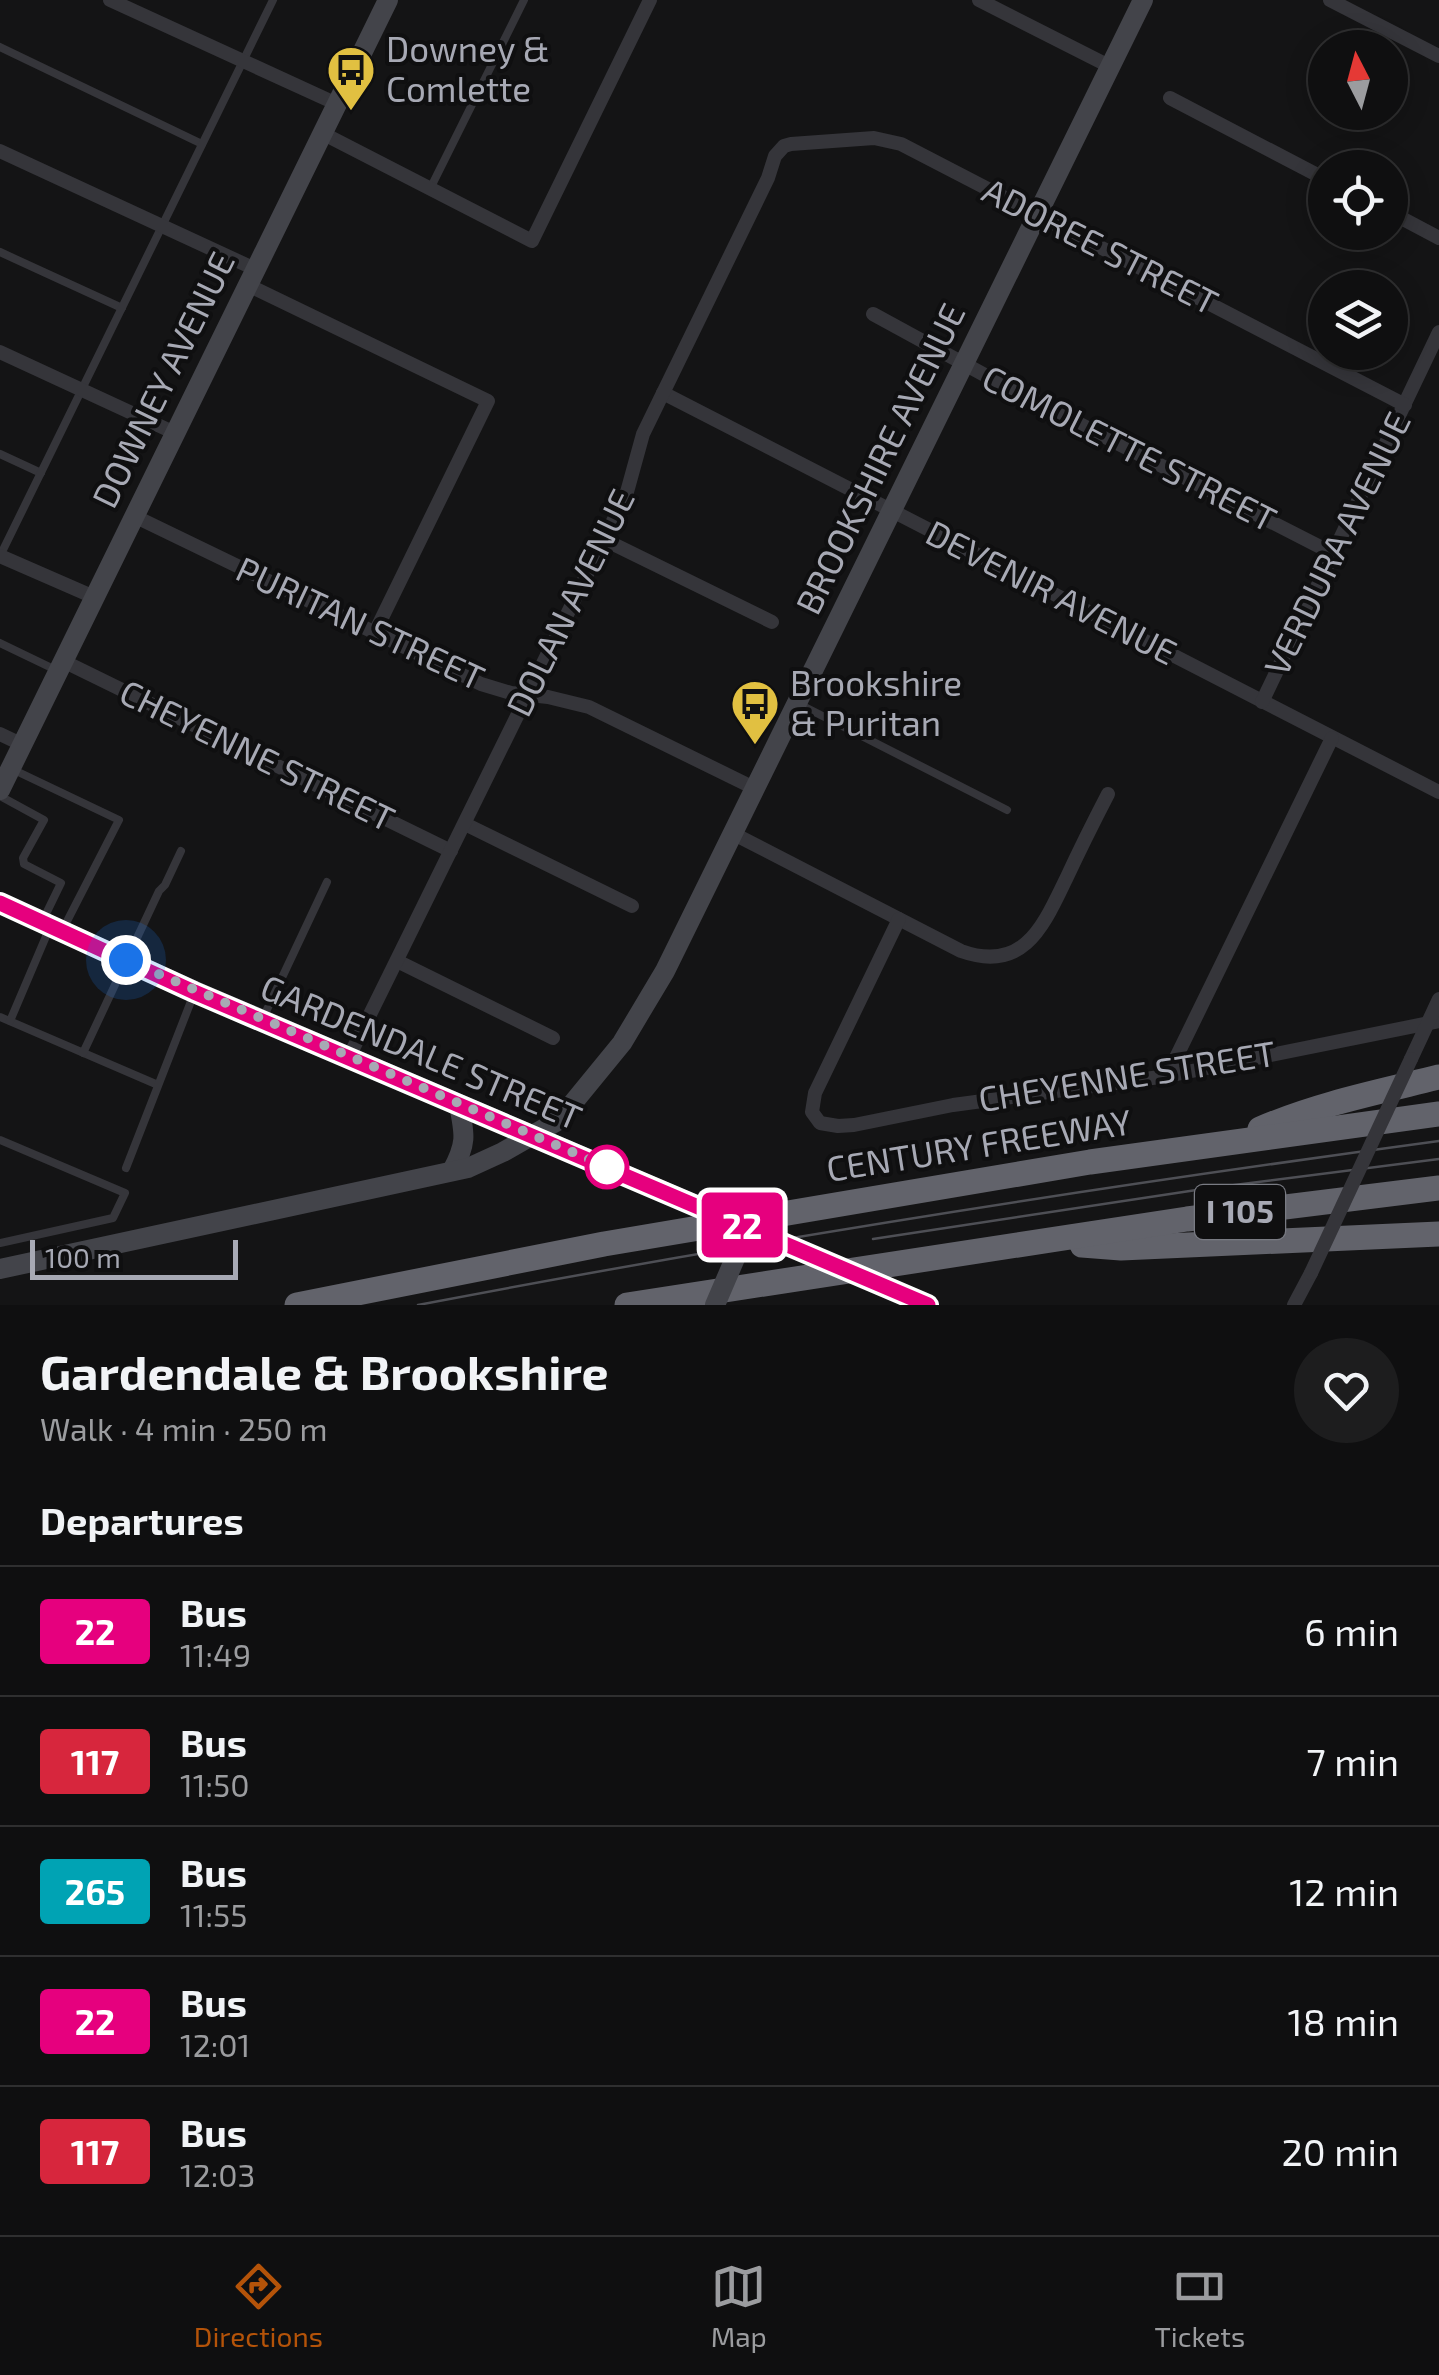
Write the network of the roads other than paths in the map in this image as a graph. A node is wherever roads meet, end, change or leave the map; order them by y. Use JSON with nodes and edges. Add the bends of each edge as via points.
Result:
{"nodes":[{"id":1,"x":110,"y":0,"type":"edge"},
{"id":2,"x":273,"y":0,"type":"edge"},
{"id":3,"x":388,"y":0,"type":"edge"},
{"id":4,"x":524,"y":0,"type":"edge"},
{"id":5,"x":650,"y":0,"type":"edge"},
{"id":6,"x":980,"y":0,"type":"edge"},
{"id":7,"x":1144,"y":0,"type":"edge"},
{"id":8,"x":1330,"y":0,"type":"edge"},
{"id":9,"x":0,"y":47,"type":"edge"},
{"id":10,"x":1439,"y":56,"type":"edge"},
{"id":11,"x":244,"y":62,"type":"junction"},
{"id":12,"x":1111,"y":67,"type":"junction"},
{"id":13,"x":1170,"y":98,"type":"dead end"},
{"id":14,"x":337,"y":104,"type":"junction"},
{"id":15,"x":322,"y":133,"type":"junction"},
{"id":16,"x":202,"y":144,"type":"junction"},
{"id":17,"x":784,"y":146,"type":"joint"},
{"id":18,"x":0,"y":151,"type":"edge"},
{"id":19,"x":1308,"y":170,"type":"edge"},
{"id":20,"x":430,"y":188,"type":"junction"},
{"id":21,"x":1038,"y":214,"type":"junction"},
{"id":22,"x":1408,"y":222,"type":"edge"},
{"id":23,"x":162,"y":226,"type":"junction"},
{"id":24,"x":1439,"y":238,"type":"edge"},
{"id":25,"x":0,"y":252,"type":"edge"},
{"id":26,"x":251,"y":277,"type":"junction"},
{"id":27,"x":122,"y":308,"type":"junction"},
{"id":28,"x":873,"y":314,"type":"dead end"},
{"id":29,"x":1439,"y":332,"type":"edge"},
{"id":30,"x":0,"y":352,"type":"edge"},
{"id":31,"x":965,"y":364,"type":"junction"},
{"id":32,"x":82,"y":389,"type":"junction"},
{"id":33,"x":663,"y":393,"type":"junction"},
{"id":34,"x":1405,"y":405,"type":"junction"},
{"id":35,"x":175,"y":433,"type":"junction"},
{"id":36,"x":0,"y":454,"type":"edge"},
{"id":37,"x":41,"y":473,"type":"junction"},
{"id":38,"x":892,"y":511,"type":"junction"},
{"id":39,"x":134,"y":516,"type":"junction"},
{"id":40,"x":605,"y":540,"type":"junction"},
{"id":41,"x":1334,"y":554,"type":"junction"},
{"id":42,"x":0,"y":556,"type":"edge"},
{"id":43,"x":94,"y":598,"type":"junction"},
{"id":44,"x":772,"y":622,"type":"dead end"},
{"id":45,"x":374,"y":634,"type":"junction"},
{"id":46,"x":0,"y":644,"type":"edge"},
{"id":47,"x":61,"y":666,"type":"junction"},
{"id":48,"x":527,"y":695,"type":"junction"},
{"id":49,"x":1262,"y":702,"type":"junction"},
{"id":50,"x":797,"y":703,"type":"junction"},
{"id":51,"x":0,"y":734,"type":"edge"},
{"id":52,"x":1332,"y":738,"type":"junction"},
{"id":53,"x":22,"y":744,"type":"junction"},
{"id":54,"x":10,"y":768,"type":"junction"},
{"id":55,"x":754,"y":788,"type":"junction"},
{"id":56,"x":1439,"y":792,"type":"edge"},
{"id":57,"x":0,"y":793,"type":"edge"},
{"id":58,"x":1108,"y":794,"type":"dead end"},
{"id":59,"x":1007,"y":810,"type":"dead end"},
{"id":60,"x":465,"y":824,"type":"junction"},
{"id":61,"x":732,"y":833,"type":"junction"},
{"id":62,"x":181,"y":851,"type":"dead end"},
{"id":63,"x":451,"y":851,"type":"junction"},
{"id":64,"x":327,"y":882,"type":"dead end"},
{"id":65,"x":0,"y":903,"type":"edge"},
{"id":66,"x":632,"y":906,"type":"dead end"},
{"id":67,"x":899,"y":920,"type":"junction"},
{"id":68,"x":51,"y":927,"type":"junction"},
{"id":69,"x":126,"y":960,"type":"junction"},
{"id":70,"x":396,"y":961,"type":"junction"},
{"id":71,"x":194,"y":992,"type":"junction"},
{"id":72,"x":1439,"y":999,"type":"edge"},
{"id":73,"x":0,"y":1017,"type":"edge"},
{"id":74,"x":262,"y":1020,"type":"junction"},
{"id":75,"x":10,"y":1021,"type":"junction"},
{"id":76,"x":1433,"y":1022,"type":"edge"},
{"id":77,"x":553,"y":1038,"type":"dead end"},
{"id":78,"x":84,"y":1052,"type":"junction"},
{"id":79,"x":349,"y":1057,"type":"junction"},
{"id":80,"x":1167,"y":1076,"type":"junction"},
{"id":81,"x":1439,"y":1077,"type":"edge"},
{"id":82,"x":158,"y":1085,"type":"junction"},
{"id":83,"x":459,"y":1105,"type":"junction"},
{"id":84,"x":1439,"y":1114,"type":"edge"},
{"id":85,"x":533,"y":1136,"type":"junction"},
{"id":86,"x":0,"y":1140,"type":"edge"},
{"id":87,"x":1233,"y":1141,"type":"junction"},
{"id":88,"x":126,"y":1168,"type":"dead end"},
{"id":89,"x":452,"y":1171,"type":"junction"},
{"id":90,"x":1439,"y":1188,"type":"edge"},
{"id":91,"x":748,"y":1228,"type":"junction"},
{"id":92,"x":1439,"y":1234,"type":"edge"},
{"id":93,"x":1042,"y":1242,"type":"junction"},
{"id":94,"x":0,"y":1243,"type":"edge"},
{"id":95,"x":0,"y":1269,"type":"edge"},
{"id":96,"x":925,"y":1304,"type":"edge"},
{"id":97,"x":297,"y":1305,"type":"edge"},
{"id":98,"x":627,"y":1305,"type":"edge"},
{"id":99,"x":715,"y":1305,"type":"edge"},
{"id":100,"x":1294,"y":1305,"type":"edge"}],
"edges":[{"from":1,"to":11,"type":"street"},
{"from":2,"to":11,"type":"lane"},
{"from":3,"to":14,"type":"street","name":"DOWNEY AVENUE"},
{"from":4,"to":20,"type":"lane"},
{"from":5,"to":20,"type":"street","via":[[532,240]]},
{"from":6,"to":12,"type":"street"},
{"from":7,"to":12,"type":"street","name":"BROOKSHIRE AVENUE"},
{"from":8,"to":10,"type":"street"},
{"from":9,"to":16,"type":"lane"},
{"from":11,"to":14,"type":"street"},
{"from":11,"to":16,"type":"lane"},
{"from":12,"to":21,"type":"street","name":"BROOKSHIRE AVENUE"},
{"from":13,"to":19,"type":"street"},
{"from":14,"to":15,"type":"street","name":"DOWNEY AVENUE"},
{"from":15,"to":20,"type":"street"},
{"from":15,"to":26,"type":"street","name":"DOWNEY AVENUE"},
{"from":16,"to":23,"type":"lane"},
{"from":17,"to":21,"type":"street","name":"ADOREE STREET","via":[[887,139]]},
{"from":17,"to":33,"type":"street","name":"DOLAN AVENUE"},
{"from":18,"to":23,"type":"street"},
{"from":21,"to":31,"type":"street","name":"BROOKSHIRE AVENUE"},
{"from":21,"to":34,"type":"street","name":"ADOREE STREET"},
{"from":22,"to":24,"type":"street"},
{"from":23,"to":26,"type":"street"},
{"from":23,"to":27,"type":"lane"},
{"from":25,"to":27,"type":"lane"},
{"from":26,"to":35,"type":"street","name":"DOWNEY AVENUE"},
{"from":26,"to":45,"type":"street","via":[[488,401]]},
{"from":27,"to":32,"type":"lane"},
{"from":28,"to":31,"type":"street","name":"COMOLETTE STREET"},
{"from":29,"to":34,"type":"street","name":"VERDURA AVENUE"},
{"from":30,"to":32,"type":"street"},
{"from":31,"to":38,"type":"street","name":"BROOKSHIRE AVENUE"},
{"from":31,"to":41,"type":"street","name":"COMOLETTE STREET"},
{"from":32,"to":35,"type":"street"},
{"from":32,"to":37,"type":"lane"},
{"from":33,"to":38,"type":"street","name":"DEVENIR AVENUE"},
{"from":33,"to":40,"type":"street","name":"DOLAN AVENUE"},
{"from":34,"to":41,"type":"street","name":"VERDURA AVENUE"},
{"from":35,"to":39,"type":"street","name":"DOWNEY AVENUE"},
{"from":36,"to":37,"type":"lane"},
{"from":37,"to":42,"type":"lane"},
{"from":38,"to":49,"type":"street","name":"DEVENIR AVENUE"},
{"from":38,"to":50,"type":"street","name":"BROOKSHIRE AVENUE"},
{"from":39,"to":43,"type":"street","name":"DOWNEY AVENUE"},
{"from":39,"to":45,"type":"street","name":"PURITAN STREET"},
{"from":40,"to":44,"type":"street"},
{"from":40,"to":48,"type":"street","name":"DOLAN AVENUE"},
{"from":41,"to":49,"type":"street","name":"VERDURA AVENUE"},
{"from":42,"to":43,"type":"street"},
{"from":43,"to":47,"type":"street","name":"DOWNEY AVENUE"},
{"from":45,"to":48,"type":"street","name":"PURITAN STREET","via":[[481,684]]},
{"from":46,"to":47,"type":"lane"},
{"from":47,"to":53,"type":"street","name":"DOWNEY AVENUE"},
{"from":47,"to":63,"type":"street","name":"CHEYENNE STREET"},
{"from":48,"to":55,"type":"street","name":"PURITAN STREET","via":[[589,707]]},
{"from":48,"to":60,"type":"street","name":"DOLAN AVENUE"},
{"from":49,"to":52,"type":"street","name":"DEVENIR AVENUE"},
{"from":50,"to":55,"type":"street","name":"BROOKSHIRE AVENUE"},
{"from":50,"to":59,"type":"lane"},
{"from":51,"to":53,"type":"street"},
{"from":52,"to":56,"type":"street","name":"DEVENIR AVENUE"},
{"from":52,"to":80,"type":"street"},
{"from":53,"to":54,"type":"street","name":"DOWNEY AVENUE"},
{"from":54,"to":57,"type":"street","name":"DOWNEY AVENUE"},
{"from":54,"to":68,"type":"lane","via":[[119,820]]},
{"from":55,"to":61,"type":"street","name":"BROOKSHIRE AVENUE"},
{"from":57,"to":68,"type":"lane","via":[[44,820],[22,858],[61,883]]},
{"from":58,"to":67,"type":"street","via":[[1043,925],[1018,950],[973,955]]},
{"from":60,"to":63,"type":"street","name":"DOLAN AVENUE"},
{"from":60,"to":66,"type":"street"},
{"from":61,"to":67,"type":"street"},
{"from":61,"to":85,"type":"street","name":"BROOKSHIRE AVENUE","via":[[622,1043],[559,1120]]},
{"from":62,"to":69,"type":"lane"},
{"from":63,"to":70,"type":"street","name":"DOLAN AVENUE"},
{"from":64,"to":74,"type":"lane"},
{"from":65,"to":68,"type":"street","name":"GARDENDALE STREET"},
{"from":67,"to":80,"type":"street","name":"CHEYENNE STREET","via":[[818,1084],[816,1121],[854,1125]]},
{"from":68,"to":69,"type":"street","name":"GARDENDALE STREET"},
{"from":68,"to":75,"type":"lane"},
{"from":69,"to":71,"type":"street","name":"GARDENDALE STREET"},
{"from":69,"to":78,"type":"lane"},
{"from":70,"to":77,"type":"street"},
{"from":70,"to":79,"type":"street","name":"DOLAN AVENUE"},
{"from":71,"to":74,"type":"street","name":"GARDENDALE STREET"},
{"from":71,"to":82,"type":"lane"},
{"from":72,"to":76,"type":"street"},
{"from":73,"to":75,"type":"lane"},
{"from":74,"to":79,"type":"street","name":"GARDENDALE STREET"},
{"from":75,"to":78,"type":"lane"},
{"from":76,"to":80,"type":"street","name":"CHEYENNE STREET"},
{"from":76,"to":100,"type":"street","bridge":true},
{"from":78,"to":82,"type":"lane"},
{"from":79,"to":83,"type":"street","name":"GARDENDALE STREET"},
{"from":81,"to":87,"type":"highway","via":[[1295,1114]]},
{"from":82,"to":88,"type":"lane"},
{"from":83,"to":85,"type":"street","name":"GARDENDALE STREET"},
{"from":83,"to":89,"type":"street","via":[[466,1135]]},
{"from":84,"to":87,"type":"highway","name":"CENTURY FREEWAY","number":"I 105"},
{"from":85,"to":89,"type":"street","name":"BROOKSHIRE AVENUE"},
{"from":85,"to":91,"type":"street","name":"GARDENDALE STREET","bridge":true},
{"from":86,"to":94,"type":"lane","via":[[125,1193],[113,1218]]},
{"from":87,"to":97,"type":"highway","name":"CENTURY FREEWAY","number":"I 105","via":[[604,1244]]},
{"from":89,"to":95,"type":"street","name":"BROOKSHIRE AVENUE"},
{"from":90,"to":93,"type":"highway","number":"I 105"},
{"from":91,"to":96,"type":"street","name":"GARDENDALE STREET","bridge":true},
{"from":91,"to":99,"type":"street","bridge":true},
{"from":92,"to":93,"type":"highway","via":[[1121,1248]]},
{"from":93,"to":98,"type":"highway","number":"I 105"}]}
